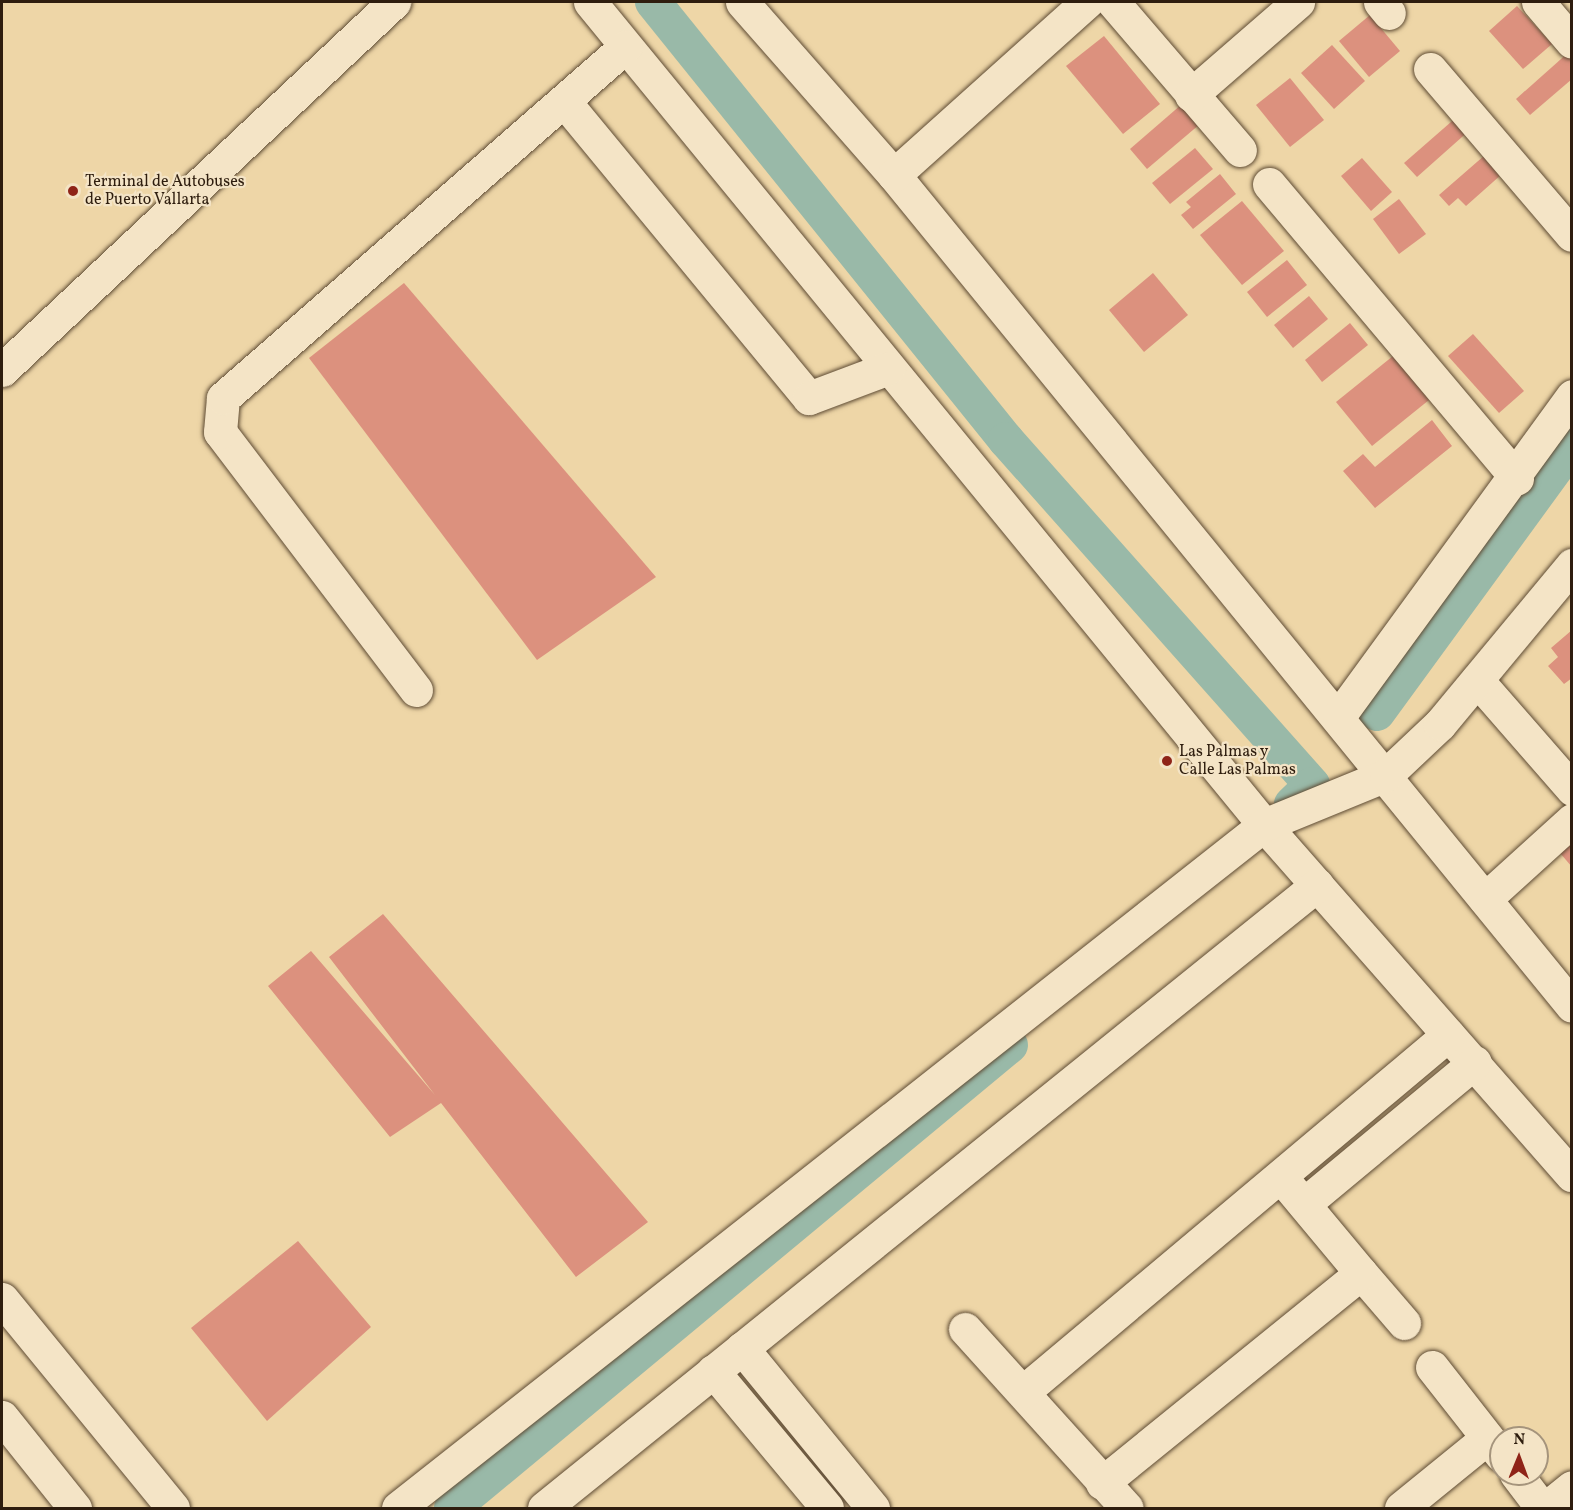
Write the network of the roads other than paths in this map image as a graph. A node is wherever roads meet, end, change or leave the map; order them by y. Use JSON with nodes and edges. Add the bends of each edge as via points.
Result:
{"nodes":[{"id":1,"x":394,"y":2,"type":"edge"},
{"id":2,"x":590,"y":2,"type":"edge"},
{"id":3,"x":742,"y":2,"type":"edge"},
{"id":4,"x":1087,"y":2,"type":"edge"},
{"id":5,"x":1113,"y":2,"type":"edge"},
{"id":6,"x":1298,"y":2,"type":"edge"},
{"id":7,"x":1538,"y":2,"type":"edge"},
{"id":8,"x":1572,"y":42,"type":"edge"},
{"id":9,"x":625,"y":46,"type":"junction"},
{"id":10,"x":1430,"y":69,"type":"dead end"},
{"id":11,"x":1191,"y":95,"type":"junction"},
{"id":12,"x":564,"y":101,"type":"junction"},
{"id":13,"x":1240,"y":150,"type":"dead end"},
{"id":14,"x":894,"y":175,"type":"junction"},
{"id":15,"x":1269,"y":184,"type":"dead end"},
{"id":16,"x":1572,"y":235,"type":"edge"},
{"id":17,"x":890,"y":368,"type":"junction"},
{"id":18,"x":2,"y":370,"type":"edge"},
{"id":19,"x":1572,"y":396,"type":"edge"},
{"id":20,"x":1517,"y":478,"type":"junction"},
{"id":21,"x":1572,"y":565,"type":"edge"},
{"id":22,"x":1477,"y":680,"type":"junction"},
{"id":23,"x":416,"y":690,"type":"dead end"},
{"id":24,"x":1339,"y":716,"type":"junction"},
{"id":25,"x":1386,"y":775,"type":"junction"},
{"id":26,"x":1572,"y":789,"type":"edge"},
{"id":27,"x":1572,"y":820,"type":"edge"},
{"id":28,"x":1264,"y":825,"type":"junction"},
{"id":29,"x":1317,"y":885,"type":"junction"},
{"id":30,"x":1485,"y":899,"type":"junction"},
{"id":31,"x":1572,"y":1006,"type":"edge"},
{"id":32,"x":1449,"y":1035,"type":"junction"},
{"id":33,"x":1475,"y":1062,"type":"junction"},
{"id":34,"x":1572,"y":1175,"type":"edge"},
{"id":35,"x":1281,"y":1177,"type":"junction"},
{"id":36,"x":1304,"y":1204,"type":"junction"},
{"id":37,"x":1361,"y":1273,"type":"junction"},
{"id":38,"x":2,"y":1299,"type":"edge"},
{"id":39,"x":1404,"y":1323,"type":"dead end"},
{"id":40,"x":965,"y":1329,"type":"dead end"},
{"id":41,"x":742,"y":1348,"type":"junction"},
{"id":42,"x":1432,"y":1367,"type":"dead end"},
{"id":43,"x":714,"y":1371,"type":"junction"},
{"id":44,"x":1024,"y":1391,"type":"junction"},
{"id":45,"x":2,"y":1417,"type":"edge"},
{"id":46,"x":1489,"y":1441,"type":"edge"},
{"id":47,"x":1489,"y":1450,"type":"edge"},
{"id":48,"x":1102,"y":1483,"type":"junction"},
{"id":49,"x":1526,"y":1486,"type":"edge"},
{"id":50,"x":1572,"y":1487,"type":"edge"},
{"id":51,"x":75,"y":1509,"type":"edge"},
{"id":52,"x":173,"y":1509,"type":"edge"},
{"id":53,"x":398,"y":1509,"type":"edge"},
{"id":54,"x":544,"y":1509,"type":"edge"},
{"id":55,"x":827,"y":1509,"type":"edge"},
{"id":56,"x":873,"y":1509,"type":"edge"},
{"id":57,"x":1126,"y":1509,"type":"edge"},
{"id":58,"x":1401,"y":1509,"type":"edge"},
{"id":59,"x":1544,"y":1509,"type":"edge"}],
"edges":[{"from":1,"to":18,"type":"street"},
{"from":2,"to":9,"type":"street"},
{"from":3,"to":14,"type":"street"},
{"from":4,"to":14,"type":"street"},
{"from":5,"to":11,"type":"street"},
{"from":6,"to":11,"type":"street"},
{"from":7,"to":8,"type":"street"},
{"from":9,"to":12,"type":"street"},
{"from":9,"to":17,"type":"street"},
{"from":10,"to":16,"type":"street"},
{"from":11,"to":13,"type":"street"},
{"from":12,"to":17,"type":"street","via":[[809,398]]},
{"from":12,"to":23,"type":"street","via":[[223,398],[220,432]]},
{"from":14,"to":24,"type":"street"},
{"from":15,"to":20,"type":"street"},
{"from":17,"to":28,"type":"street"},
{"from":19,"to":20,"type":"street"},
{"from":20,"to":24,"type":"street"},
{"from":21,"to":22,"type":"street"},
{"from":22,"to":25,"type":"street","via":[[1440,724]]},
{"from":22,"to":26,"type":"street"},
{"from":24,"to":25,"type":"street"},
{"from":25,"to":28,"type":"street"},
{"from":25,"to":30,"type":"street"},
{"from":27,"to":30,"type":"street"},
{"from":28,"to":29,"type":"street"},
{"from":28,"to":53,"type":"street"},
{"from":29,"to":32,"type":"street"},
{"from":29,"to":41,"type":"street"},
{"from":30,"to":31,"type":"street"},
{"from":32,"to":33,"type":"street"},
{"from":32,"to":35,"type":"street"},
{"from":33,"to":34,"type":"street"},
{"from":33,"to":36,"type":"street"},
{"from":35,"to":36,"type":"street"},
{"from":35,"to":44,"type":"street"},
{"from":36,"to":37,"type":"street"},
{"from":37,"to":39,"type":"street"},
{"from":37,"to":48,"type":"street"},
{"from":38,"to":52,"type":"street"},
{"from":40,"to":44,"type":"street"},
{"from":41,"to":43,"type":"street"},
{"from":41,"to":56,"type":"street"},
{"from":42,"to":46,"type":"street"},
{"from":43,"to":54,"type":"street"},
{"from":43,"to":55,"type":"street"},
{"from":44,"to":48,"type":"street"},
{"from":45,"to":51,"type":"street"},
{"from":47,"to":58,"type":"street"},
{"from":48,"to":57,"type":"street"},
{"from":49,"to":59,"type":"street"},
{"from":50,"to":59,"type":"street"}]}
